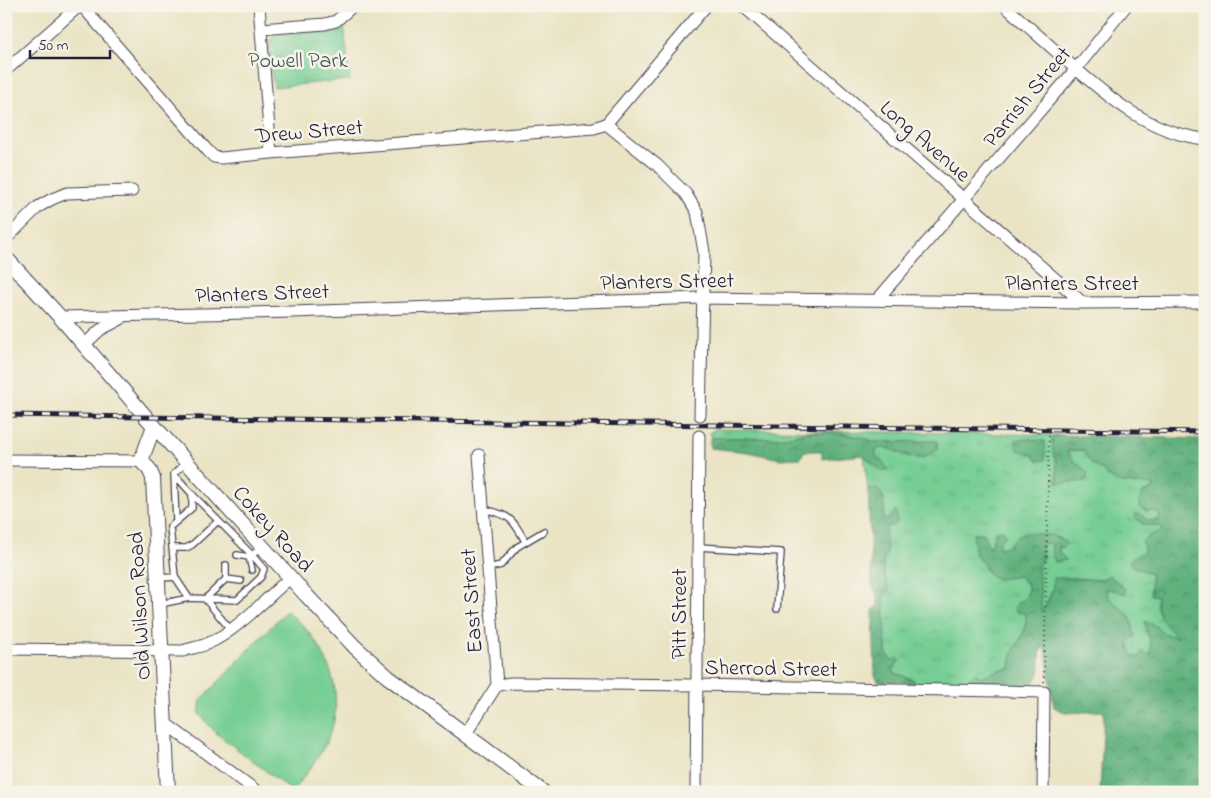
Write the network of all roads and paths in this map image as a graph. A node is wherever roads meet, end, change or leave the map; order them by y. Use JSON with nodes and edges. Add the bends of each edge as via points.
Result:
{"nodes":[{"id":1,"x":80,"y":6,"type":"edge"},
{"id":2,"x":259,"y":6,"type":"edge"},
{"id":3,"x":353,"y":6,"type":"edge"},
{"id":4,"x":706,"y":6,"type":"edge"},
{"id":5,"x":743,"y":6,"type":"edge"},
{"id":6,"x":1005,"y":6,"type":"edge"},
{"id":7,"x":1126,"y":6,"type":"edge"},
{"id":8,"x":261,"y":29,"type":"junction"},
{"id":9,"x":1076,"y":69,"type":"junction"},
{"id":10,"x":6,"y":70,"type":"edge"},
{"id":11,"x":606,"y":124,"type":"junction"},
{"id":12,"x":1205,"y":139,"type":"edge"},
{"id":13,"x":271,"y":153,"type":"junction"},
{"id":14,"x":132,"y":191,"type":"dead end"},
{"id":15,"x":964,"y":200,"type":"junction"},
{"id":16,"x":6,"y":239,"type":"edge"},
{"id":17,"x":6,"y":258,"type":"edge"},
{"id":18,"x":703,"y":298,"type":"junction"},
{"id":19,"x":877,"y":300,"type":"junction"},
{"id":20,"x":1205,"y":302,"type":"edge"},
{"id":21,"x":1083,"y":303,"type":"junction"},
{"id":22,"x":130,"y":316,"type":"junction"},
{"id":23,"x":60,"y":317,"type":"junction"},
{"id":24,"x":84,"y":344,"type":"junction"},
{"id":25,"x":700,"y":415,"type":"dead end"},
{"id":26,"x":154,"y":426,"type":"junction"},
{"id":27,"x":699,"y":436,"type":"dead end"},
{"id":28,"x":1049,"y":436,"type":"dead end"},
{"id":29,"x":479,"y":455,"type":"dead end"},
{"id":30,"x":6,"y":460,"type":"edge"},
{"id":31,"x":140,"y":461,"type":"junction"},
{"id":32,"x":187,"y":462,"type":"junction"},
{"id":33,"x":174,"y":474,"type":"junction"},
{"id":34,"x":192,"y":494,"type":"junction"},
{"id":35,"x":483,"y":509,"type":"junction"},
{"id":36,"x":176,"y":521,"type":"junction"},
{"id":37,"x":218,"y":521,"type":"junction"},
{"id":38,"x":544,"y":531,"type":"dead end"},
{"id":39,"x":525,"y":541,"type":"junction"},
{"id":40,"x":263,"y":546,"type":"junction"},
{"id":41,"x":172,"y":548,"type":"junction"},
{"id":42,"x":698,"y":548,"type":"junction"},
{"id":43,"x":237,"y":555,"type":"dead end"},
{"id":44,"x":249,"y":558,"type":"junction"},
{"id":45,"x":226,"y":565,"type":"dead end"},
{"id":46,"x":488,"y":568,"type":"junction"},
{"id":47,"x":252,"y":570,"type":"dead end"},
{"id":48,"x":233,"y":573,"type":"dead end"},
{"id":49,"x":175,"y":577,"type":"junction"},
{"id":50,"x":291,"y":577,"type":"junction"},
{"id":51,"x":157,"y":578,"type":"junction"},
{"id":52,"x":226,"y":579,"type":"junction"},
{"id":53,"x":241,"y":580,"type":"dead end"},
{"id":54,"x":190,"y":598,"type":"junction"},
{"id":55,"x":205,"y":599,"type":"junction"},
{"id":56,"x":158,"y":605,"type":"junction"},
{"id":57,"x":777,"y":609,"type":"dead end"},
{"id":58,"x":230,"y":629,"type":"junction"},
{"id":59,"x":6,"y":649,"type":"edge"},
{"id":60,"x":160,"y":652,"type":"junction"},
{"id":61,"x":497,"y":685,"type":"junction"},
{"id":62,"x":697,"y":685,"type":"junction"},
{"id":63,"x":1044,"y":692,"type":"junction"},
{"id":64,"x":165,"y":724,"type":"junction"},
{"id":65,"x":465,"y":735,"type":"junction"},
{"id":66,"x":168,"y":792,"type":"edge"},
{"id":67,"x":258,"y":792,"type":"edge"},
{"id":68,"x":543,"y":792,"type":"edge"},
{"id":69,"x":696,"y":792,"type":"edge"},
{"id":70,"x":1043,"y":792,"type":"edge"}],
"edges":[{"from":1,"to":10,"type":"street"},
{"from":1,"to":13,"type":"street","name":"Drew Street","via":[[214,157]]},
{"from":2,"to":8,"type":"street"},
{"from":3,"to":8,"type":"street","via":[[336,21],[325,24]]},
{"from":4,"to":11,"type":"street"},
{"from":5,"to":15,"type":"street","name":"Long Avenue"},
{"from":6,"to":9,"type":"street"},
{"from":7,"to":9,"type":"street","name":"Parrish Street"},
{"from":8,"to":13,"type":"street"},
{"from":9,"to":12,"type":"street","via":[[1134,115],[1175,133]]},
{"from":9,"to":15,"type":"street","name":"Parrish Street"},
{"from":11,"to":13,"type":"street","name":"Drew Street","via":[[594,128]]},
{"from":11,"to":18,"type":"street","via":[[658,165],[686,194],[697,212],[704,252]]},
{"from":14,"to":16,"type":"street","via":[[67,193],[38,207]]},
{"from":15,"to":19,"type":"street","name":"Parrish Street"},
{"from":15,"to":21,"type":"street","name":"Long Avenue"},
{"from":17,"to":23,"type":"street","name":"Cokey Road"},
{"from":18,"to":19,"type":"street","name":"Planters Street"},
{"from":18,"to":22,"type":"street","name":"Planters Street"},
{"from":18,"to":25,"type":"street"},
{"from":19,"to":21,"type":"street","name":"Planters Street"},
{"from":20,"to":21,"type":"street","name":"Planters Street"},
{"from":22,"to":23,"type":"street","name":"Planters Street"},
{"from":22,"to":24,"type":"street","name":"Planters Street","via":[[108,324]]},
{"from":23,"to":24,"type":"street","name":"Cokey Road"},
{"from":24,"to":26,"type":"street","name":"Cokey Road"},
{"from":26,"to":31,"type":"street"},
{"from":26,"to":32,"type":"street","name":"Cokey Road"},
{"from":27,"to":42,"type":"street","name":"Pitt Street"},
{"from":28,"to":63,"type":"path"},
{"from":29,"to":35,"type":"street","name":"East Street"},
{"from":30,"to":31,"type":"street"},
{"from":31,"to":51,"type":"street","name":"Old Wilson Road","via":[[153,478]]},
{"from":32,"to":33,"type":"lane"},
{"from":32,"to":40,"type":"street","name":"Cokey Road"},
{"from":33,"to":34,"type":"lane"},
{"from":33,"to":36,"type":"lane"},
{"from":34,"to":36,"type":"lane","via":[[192,508]]},
{"from":34,"to":37,"type":"lane"},
{"from":35,"to":39,"type":"lane","via":[[507,516]]},
{"from":35,"to":46,"type":"street","name":"East Street"},
{"from":36,"to":41,"type":"lane","via":[[170,527]]},
{"from":37,"to":41,"type":"lane","via":[[192,546]]},
{"from":37,"to":44,"type":"lane"},
{"from":38,"to":39,"type":"lane"},
{"from":39,"to":46,"type":"lane","via":[[501,565]]},
{"from":40,"to":44,"type":"lane"},
{"from":40,"to":50,"type":"street","name":"Cokey Road"},
{"from":41,"to":49,"type":"lane"},
{"from":42,"to":57,"type":"lane","via":[[781,552]]},
{"from":42,"to":62,"type":"street","name":"Pitt Street"},
{"from":43,"to":44,"type":"lane"},
{"from":44,"to":47,"type":"lane"},
{"from":44,"to":55,"type":"lane","via":[[264,569],[261,577],[237,600]]},
{"from":45,"to":52,"type":"lane"},
{"from":46,"to":61,"type":"street","name":"East Street"},
{"from":48,"to":52,"type":"lane"},
{"from":49,"to":51,"type":"lane"},
{"from":49,"to":54,"type":"lane"},
{"from":50,"to":58,"type":"street"},
{"from":50,"to":65,"type":"street","name":"Cokey Road","via":[[372,663]]},
{"from":51,"to":56,"type":"street","name":"Old Wilson Road"},
{"from":52,"to":53,"type":"lane"},
{"from":52,"to":55,"type":"lane"},
{"from":54,"to":55,"type":"lane"},
{"from":54,"to":56,"type":"lane"},
{"from":55,"to":58,"type":"lane"},
{"from":56,"to":60,"type":"street","name":"Old Wilson Road"},
{"from":58,"to":60,"type":"street","via":[[210,643],[183,651]]},
{"from":59,"to":60,"type":"street"},
{"from":60,"to":64,"type":"street","name":"Old Wilson Road"},
{"from":61,"to":62,"type":"street","name":"Sherrod Street"},
{"from":61,"to":65,"type":"street"},
{"from":62,"to":63,"type":"street","name":"Sherrod Street"},
{"from":62,"to":69,"type":"street","name":"Pitt Street"},
{"from":63,"to":70,"type":"street"},
{"from":64,"to":66,"type":"street","name":"Old Wilson Road"},
{"from":64,"to":67,"type":"street"},
{"from":65,"to":68,"type":"street","name":"Cokey Road"}]}
